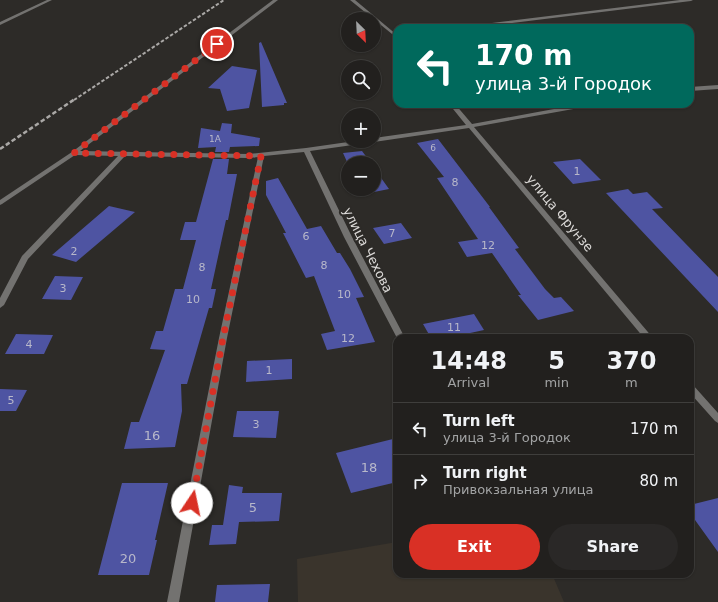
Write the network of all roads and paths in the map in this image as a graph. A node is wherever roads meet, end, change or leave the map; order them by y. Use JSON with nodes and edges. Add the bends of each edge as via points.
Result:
{"nodes":[{"id":1,"x":50,"y":0,"type":"edge"},
{"id":2,"x":276,"y":0,"type":"edge"},
{"id":3,"x":352,"y":0,"type":"edge"},
{"id":4,"x":690,"y":0,"type":"edge"},
{"id":5,"x":0,"y":24,"type":"edge"},
{"id":6,"x":493,"y":24,"type":"edge"},
{"id":7,"x":393,"y":34,"type":"edge"},
{"id":8,"x":718,"y":87,"type":"edge"},
{"id":9,"x":694,"y":90,"type":"edge"},
{"id":10,"x":455,"y":108,"type":"edge"},
{"id":11,"x":568,"y":108,"type":"edge"},
{"id":12,"x":468,"y":126,"type":"junction"},
{"id":13,"x":381,"y":139,"type":"edge"},
{"id":14,"x":341,"y":145,"type":"edge"},
{"id":15,"x":306,"y":150,"type":"junction"},
{"id":16,"x":74,"y":153,"type":"junction"},
{"id":17,"x":123,"y":154,"type":"junction"},
{"id":18,"x":261,"y":156,"type":"junction"},
{"id":19,"x":0,"y":203,"type":"edge"},
{"id":20,"x":0,"y":305,"type":"edge"},
{"id":21,"x":398,"y":334,"type":"edge"},
{"id":22,"x":646,"y":334,"type":"edge"},
{"id":23,"x":694,"y":391,"type":"edge"},
{"id":24,"x":718,"y":419,"type":"edge"},
{"id":25,"x":173,"y":602,"type":"edge"}],
"edges":[{"from":1,"to":5,"type":"street"},
{"from":2,"to":16,"type":"street"},
{"from":3,"to":7,"type":"street"},
{"from":4,"to":6,"type":"street"},
{"from":8,"to":9,"type":"street"},
{"from":10,"to":12,"type":"street","name":"улица Фрунзе"},
{"from":11,"to":12,"type":"street"},
{"from":12,"to":13,"type":"street"},
{"from":12,"to":22,"type":"street","name":"улица Фрунзе"},
{"from":14,"to":15,"type":"street"},
{"from":15,"to":18,"type":"street"},
{"from":15,"to":21,"type":"street","name":"улица Чехова"},
{"from":16,"to":17,"type":"street"},
{"from":16,"to":19,"type":"street"},
{"from":17,"to":18,"type":"street"},
{"from":17,"to":20,"type":"street","via":[[25,258]]},
{"from":18,"to":25,"type":"street","via":[[223,338]]},
{"from":23,"to":24,"type":"street"}]}
